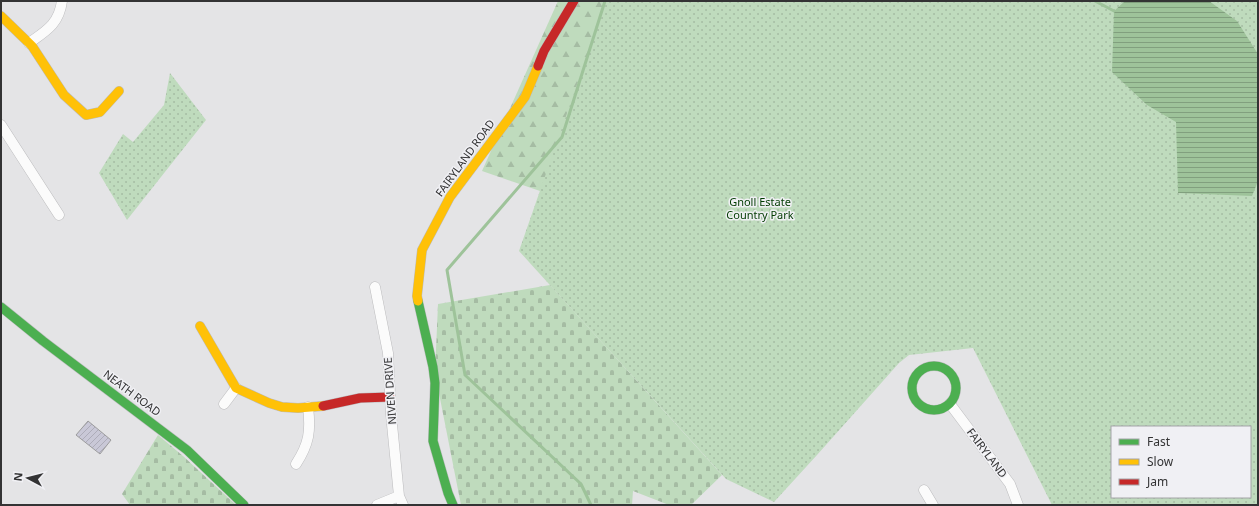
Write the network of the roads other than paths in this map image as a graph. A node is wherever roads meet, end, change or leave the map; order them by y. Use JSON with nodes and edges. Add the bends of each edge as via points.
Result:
{"nodes":[{"id":1,"x":62,"y":1,"type":"edge"},
{"id":2,"x":574,"y":1,"type":"edge"},
{"id":3,"x":1,"y":16,"type":"edge"},
{"id":4,"x":28,"y":43,"type":"junction"},
{"id":5,"x":119,"y":91,"type":"dead end"},
{"id":6,"x":1,"y":125,"type":"edge"},
{"id":7,"x":59,"y":215,"type":"dead end"},
{"id":8,"x":375,"y":287,"type":"dead end"},
{"id":9,"x":1,"y":307,"type":"edge"},
{"id":10,"x":200,"y":326,"type":"dead end"},
{"id":11,"x":236,"y":388,"type":"junction"},
{"id":12,"x":390,"y":397,"type":"junction"},
{"id":13,"x":224,"y":404,"type":"dead end"},
{"id":14,"x":950,"y":404,"type":"junction"},
{"id":15,"x":308,"y":408,"type":"junction"},
{"id":16,"x":296,"y":464,"type":"dead end"},
{"id":17,"x":924,"y":490,"type":"dead end"},
{"id":18,"x":401,"y":501,"type":"edge"},
{"id":19,"x":244,"y":505,"type":"edge"},
{"id":20,"x":377,"y":505,"type":"edge"},
{"id":21,"x":453,"y":505,"type":"edge"},
{"id":22,"x":933,"y":505,"type":"edge"},
{"id":23,"x":1018,"y":505,"type":"edge"}],
"edges":[{"from":1,"to":4,"type":"street","via":[[56,20],[47,31]]},
{"from":2,"to":21,"type":"street","name":"FAIRYLAND ROAD","via":[[544,51],[525,97],[450,197],[422,250],[417,296],[434,367],[433,441]]},
{"from":3,"to":4,"type":"street"},
{"from":4,"to":5,"type":"street","via":[[64,95],[86,115],[100,112]]},
{"from":6,"to":7,"type":"street"},
{"from":8,"to":12,"type":"street","name":"NIVEN DRIVE","via":[[388,353]]},
{"from":9,"to":19,"type":"street","name":"NEATH ROAD","via":[[187,450]]},
{"from":10,"to":11,"type":"street"},
{"from":11,"to":13,"type":"street"},
{"from":11,"to":15,"type":"street","via":[[282,407]]},
{"from":12,"to":15,"type":"street","via":[[360,398]]},
{"from":12,"to":18,"type":"street","name":"NIVEN DRIVE"},
{"from":14,"to":14,"type":"street","via":[[936,411],[921,407],[912,393],[912,385],[918,373],[932,366],[950,373],[956,387]]},
{"from":14,"to":23,"type":"street","name":"FAIRYLAND","via":[[1010,484]]},
{"from":15,"to":16,"type":"street","via":[[308,438],[304,452]]},
{"from":17,"to":22,"type":"street"},
{"from":18,"to":20,"type":"street"}]}
